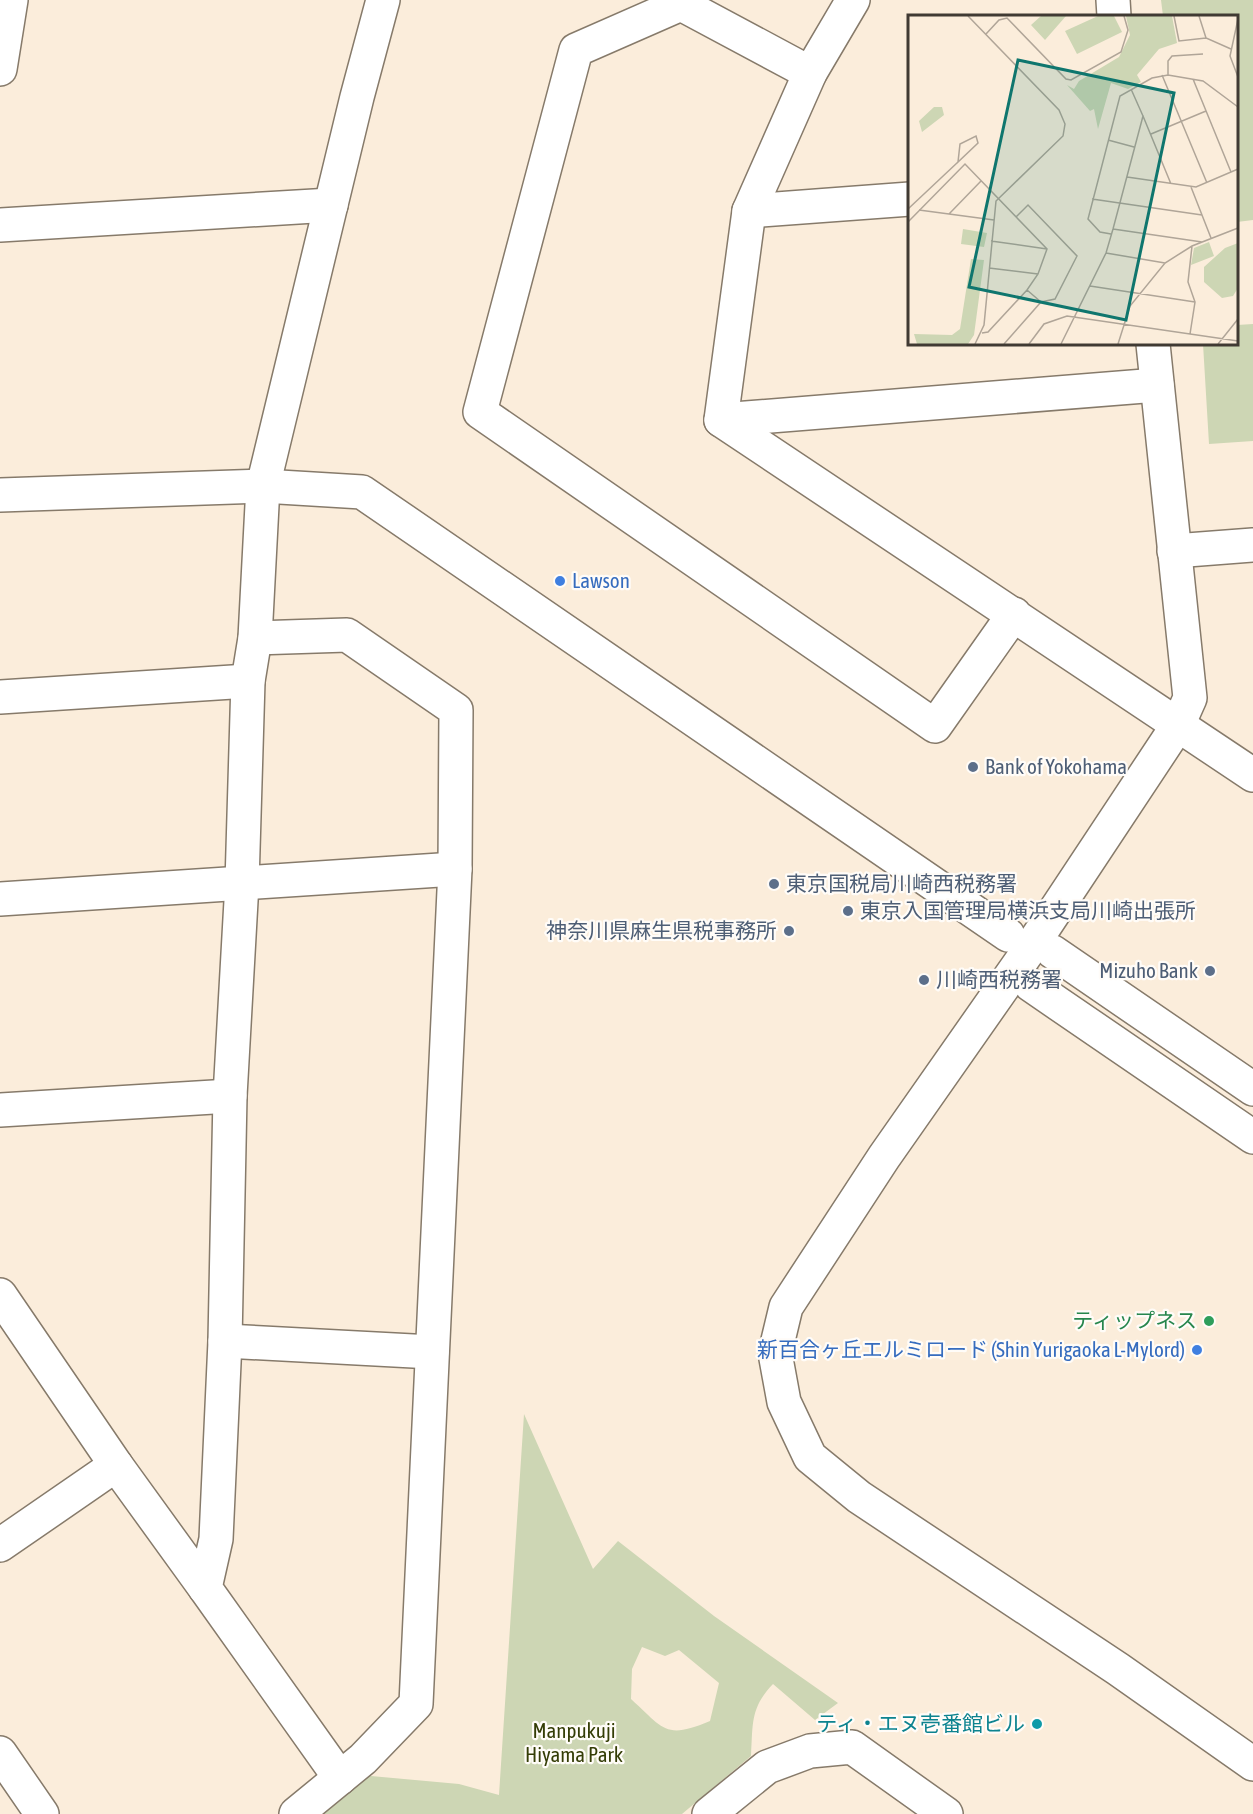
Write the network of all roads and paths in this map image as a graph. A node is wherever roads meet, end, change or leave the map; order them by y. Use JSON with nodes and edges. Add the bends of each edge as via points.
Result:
{"nodes":[{"id":1,"x":11,"y":0,"type":"edge"},
{"id":2,"x":383,"y":0,"type":"edge"},
{"id":3,"x":853,"y":0,"type":"edge"},
{"id":4,"x":1113,"y":0,"type":"edge"},
{"id":5,"x":682,"y":2,"type":"edge"},
{"id":6,"x":1114,"y":15,"type":"edge"},
{"id":7,"x":0,"y":69,"type":"edge"},
{"id":8,"x":810,"y":73,"type":"junction"},
{"id":9,"x":908,"y":199,"type":"edge"},
{"id":10,"x":331,"y":205,"type":"junction"},
{"id":11,"x":749,"y":211,"type":"junction"},
{"id":12,"x":0,"y":225,"type":"edge"},
{"id":13,"x":1154,"y":345,"type":"edge"},
{"id":14,"x":1157,"y":385,"type":"junction"},
{"id":15,"x":721,"y":420,"type":"junction"},
{"id":16,"x":263,"y":486,"type":"junction"},
{"id":17,"x":0,"y":495,"type":"edge"},
{"id":18,"x":1253,"y":545,"type":"edge"},
{"id":19,"x":1174,"y":551,"type":"junction"},
{"id":20,"x":1014,"y":614,"type":"junction"},
{"id":21,"x":255,"y":638,"type":"junction"},
{"id":22,"x":248,"y":681,"type":"junction"},
{"id":23,"x":0,"y":697,"type":"edge"},
{"id":24,"x":1178,"y":725,"type":"junction"},
{"id":25,"x":1253,"y":775,"type":"edge"},
{"id":26,"x":455,"y":869,"type":"junction"},
{"id":27,"x":242,"y":883,"type":"junction"},
{"id":28,"x":0,"y":899,"type":"edge"},
{"id":29,"x":1008,"y":936,"type":"dead end"},
{"id":30,"x":1053,"y":952,"type":"dead end"},
{"id":31,"x":1030,"y":985,"type":"dead end"},
{"id":32,"x":1253,"y":1089,"type":"edge"},
{"id":33,"x":230,"y":1096,"type":"junction"},
{"id":34,"x":0,"y":1110,"type":"edge"},
{"id":35,"x":1252,"y":1137,"type":"edge"},
{"id":36,"x":0,"y":1295,"type":"edge"},
{"id":37,"x":225,"y":1341,"type":"junction"},
{"id":38,"x":432,"y":1352,"type":"junction"},
{"id":39,"x":116,"y":1465,"type":"junction"},
{"id":40,"x":0,"y":1545,"type":"edge"},
{"id":41,"x":205,"y":1588,"type":"junction"},
{"id":42,"x":0,"y":1753,"type":"edge"},
{"id":43,"x":1253,"y":1764,"type":"edge"},
{"id":44,"x":340,"y":1778,"type":"junction"},
{"id":45,"x":42,"y":1814,"type":"edge"},
{"id":46,"x":296,"y":1814,"type":"edge"},
{"id":47,"x":708,"y":1814,"type":"edge"},
{"id":48,"x":946,"y":1814,"type":"edge"}],
"edges":[{"from":1,"to":7,"type":"street"},
{"from":2,"to":10,"type":"street"},
{"from":3,"to":8,"type":"street"},
{"from":4,"to":6,"type":"street"},
{"from":5,"to":8,"type":"street"},
{"from":5,"to":20,"type":"street","via":[[576,50],[480,412],[935,726]]},
{"from":8,"to":11,"type":"street"},
{"from":9,"to":11,"type":"street"},
{"from":10,"to":12,"type":"street"},
{"from":10,"to":16,"type":"street"},
{"from":11,"to":15,"type":"street"},
{"from":13,"to":14,"type":"street"},
{"from":14,"to":15,"type":"street"},
{"from":14,"to":19,"type":"street"},
{"from":15,"to":20,"type":"street"},
{"from":16,"to":17,"type":"street"},
{"from":16,"to":21,"type":"street"},
{"from":16,"to":29,"type":"street","via":[[362,492]]},
{"from":18,"to":19,"type":"street"},
{"from":19,"to":24,"type":"street","via":[[1190,698]]},
{"from":20,"to":24,"type":"street"},
{"from":21,"to":22,"type":"street"},
{"from":21,"to":26,"type":"street","via":[[347,634],[456,710]]},
{"from":22,"to":23,"type":"street"},
{"from":22,"to":27,"type":"street"},
{"from":24,"to":25,"type":"street"},
{"from":24,"to":43,"type":"street","via":[[786,1307],[775,1353],[784,1402],[810,1457],[859,1497]]},
{"from":26,"to":27,"type":"street"},
{"from":26,"to":38,"type":"street"},
{"from":27,"to":28,"type":"street"},
{"from":27,"to":33,"type":"street"},
{"from":30,"to":32,"type":"street"},
{"from":31,"to":35,"type":"street"},
{"from":33,"to":34,"type":"street"},
{"from":33,"to":37,"type":"street"},
{"from":36,"to":39,"type":"street"},
{"from":37,"to":38,"type":"street"},
{"from":37,"to":41,"type":"street","via":[[216,1539]]},
{"from":38,"to":44,"type":"street","via":[[416,1704]]},
{"from":39,"to":40,"type":"street"},
{"from":39,"to":41,"type":"street"},
{"from":41,"to":44,"type":"street"},
{"from":42,"to":45,"type":"street"},
{"from":44,"to":46,"type":"street"},
{"from":47,"to":48,"type":"street","via":[[767,1767],[810,1751],[852,1747]]}]}
